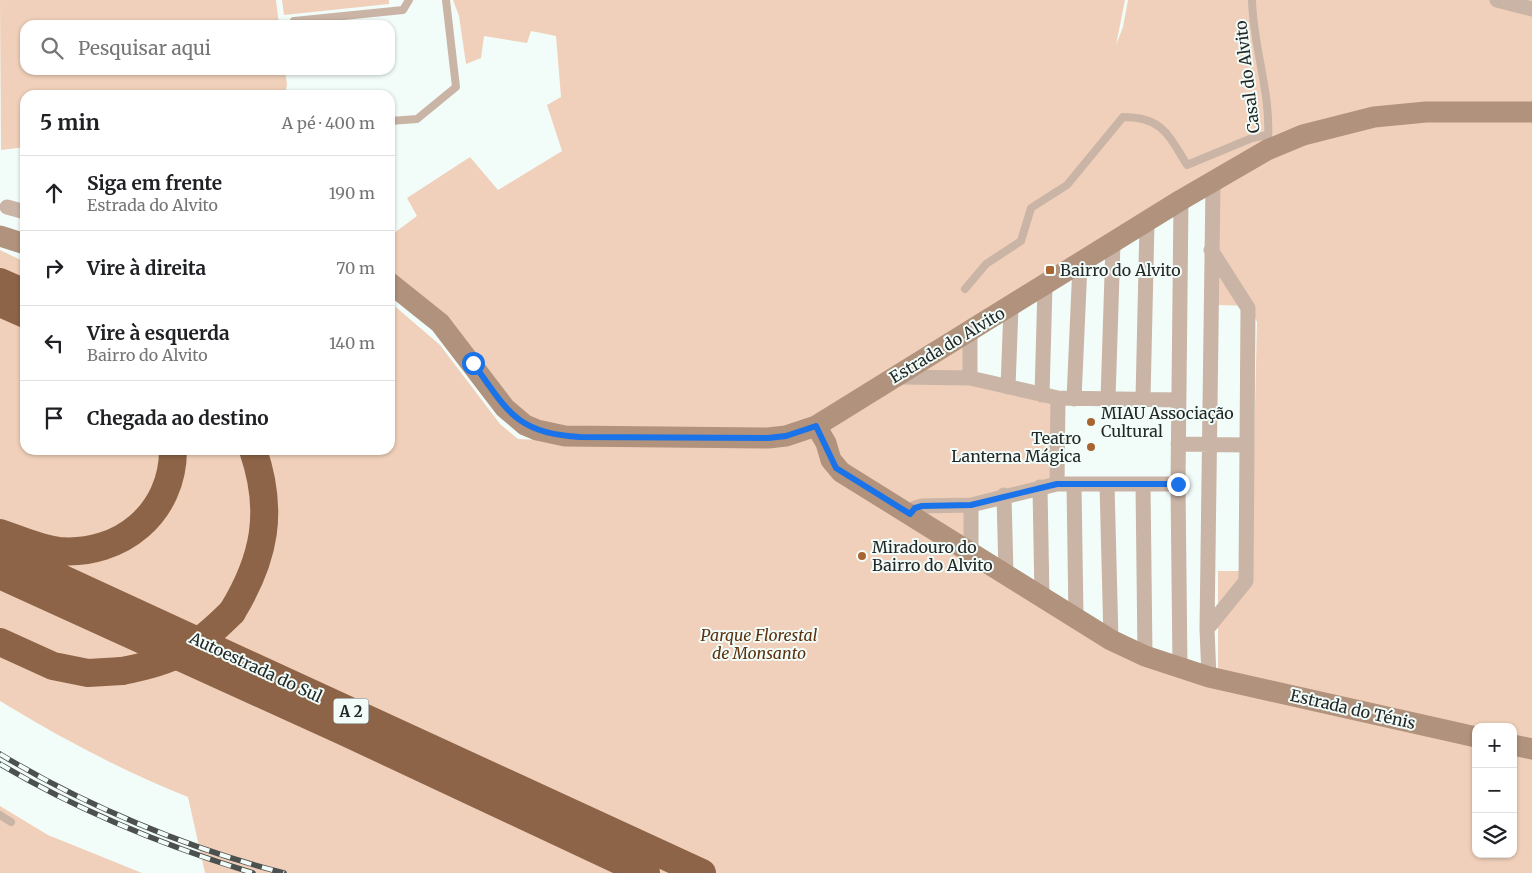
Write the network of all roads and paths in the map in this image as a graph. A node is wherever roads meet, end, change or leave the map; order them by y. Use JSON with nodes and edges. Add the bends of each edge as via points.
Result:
{"nodes":[{"id":1,"x":409,"y":0,"type":"edge"},
{"id":2,"x":446,"y":0,"type":"edge"},
{"id":3,"x":1252,"y":0,"type":"edge"},
{"id":4,"x":1500,"y":0,"type":"edge"},
{"id":5,"x":1532,"y":9,"type":"edge"},
{"id":6,"x":294,"y":20,"type":"dead end"},
{"id":7,"x":1532,"y":112,"type":"edge"},
{"id":8,"x":395,"y":121,"type":"edge"},
{"id":9,"x":1267,"y":143,"type":"junction"},
{"id":10,"x":1213,"y":183,"type":"junction"},
{"id":11,"x":1181,"y":200,"type":"junction"},
{"id":12,"x":7,"y":207,"type":"dead end"},
{"id":13,"x":20,"y":211,"type":"edge"},
{"id":14,"x":1147,"y":223,"type":"junction"},
{"id":15,"x":0,"y":236,"type":"edge"},
{"id":16,"x":20,"y":242,"type":"edge"},
{"id":17,"x":1113,"y":244,"type":"junction"},
{"id":18,"x":1211,"y":250,"type":"junction"},
{"id":19,"x":1080,"y":264,"type":"junction"},
{"id":20,"x":0,"y":282,"type":"edge"},
{"id":21,"x":1046,"y":286,"type":"junction"},
{"id":22,"x":395,"y":287,"type":"edge"},
{"id":23,"x":965,"y":288,"type":"dead end"},
{"id":24,"x":20,"y":291,"type":"edge"},
{"id":25,"x":0,"y":303,"type":"edge"},
{"id":26,"x":1011,"y":307,"type":"junction"},
{"id":27,"x":20,"y":312,"type":"edge"},
{"id":28,"x":970,"y":332,"type":"junction"},
{"id":29,"x":899,"y":374,"type":"junction"},
{"id":30,"x":970,"y":378,"type":"junction"},
{"id":31,"x":1008,"y":387,"type":"junction"},
{"id":32,"x":1042,"y":395,"type":"junction"},
{"id":33,"x":1058,"y":398,"type":"junction"},
{"id":34,"x":1074,"y":399,"type":"junction"},
{"id":35,"x":1108,"y":399,"type":"junction"},
{"id":36,"x":1143,"y":400,"type":"junction"},
{"id":37,"x":1179,"y":400,"type":"junction"},
{"id":38,"x":816,"y":426,"type":"junction"},
{"id":39,"x":1178,"y":444,"type":"junction"},
{"id":40,"x":1209,"y":444,"type":"junction"},
{"id":41,"x":1246,"y":445,"type":"junction"},
{"id":42,"x":173,"y":455,"type":"edge"},
{"id":43,"x":254,"y":455,"type":"edge"},
{"id":44,"x":1057,"y":484,"type":"junction"},
{"id":45,"x":1074,"y":484,"type":"junction"},
{"id":46,"x":1107,"y":484,"type":"junction"},
{"id":47,"x":1142,"y":484,"type":"junction"},
{"id":48,"x":1178,"y":484,"type":"junction"},
{"id":49,"x":1040,"y":488,"type":"junction"},
{"id":50,"x":1004,"y":495,"type":"junction"},
{"id":51,"x":971,"y":505,"type":"junction"},
{"id":52,"x":910,"y":514,"type":"junction"},
{"id":53,"x":0,"y":533,"type":"edge"},
{"id":54,"x":0,"y":550,"type":"edge"},
{"id":55,"x":971,"y":552,"type":"junction"},
{"id":56,"x":1006,"y":574,"type":"junction"},
{"id":57,"x":0,"y":575,"type":"edge"},
{"id":58,"x":1042,"y":598,"type":"junction"},
{"id":59,"x":1076,"y":618,"type":"junction"},
{"id":60,"x":1208,"y":629,"type":"junction"},
{"id":61,"x":1111,"y":640,"type":"junction"},
{"id":62,"x":0,"y":642,"type":"edge"},
{"id":63,"x":1145,"y":656,"type":"junction"},
{"id":64,"x":1180,"y":668,"type":"junction"},
{"id":65,"x":1219,"y":679,"type":"junction"},
{"id":66,"x":1472,"y":736,"type":"edge"},
{"id":67,"x":1517,"y":746,"type":"edge"},
{"id":68,"x":1532,"y":749,"type":"edge"},
{"id":69,"x":0,"y":816,"type":"edge"},
{"id":70,"x":11,"y":822,"type":"dead end"},
{"id":71,"x":646,"y":873,"type":"edge"},
{"id":72,"x":702,"y":873,"type":"edge"}],
"edges":[{"from":1,"to":6,"type":"lane","via":[[403,10]]},
{"from":2,"to":8,"type":"lane","via":[[456,86],[417,119]]},
{"from":3,"to":9,"type":"lane","name":"Casal do Alvito","via":[[1253,27],[1264,81]]},
{"from":4,"to":5,"type":"street"},
{"from":7,"to":9,"type":"street","name":"Estrada do Alvito","via":[[1426,112],[1374,116]]},
{"from":9,"to":10,"type":"street","name":"Estrada do Alvito"},
{"from":9,"to":23,"type":"lane","via":[[1252,138],[1188,165],[1169,135],[1156,123],[1141,117],[1123,117],[1067,185],[1031,208],[1021,241],[986,264]]},
{"from":10,"to":11,"type":"street","name":"Estrada do Alvito"},
{"from":10,"to":18,"type":"street"},
{"from":11,"to":14,"type":"street","name":"Estrada do Alvito"},
{"from":11,"to":37,"type":"street"},
{"from":12,"to":13,"type":"street"},
{"from":14,"to":17,"type":"street","name":"Estrada do Alvito"},
{"from":14,"to":36,"type":"street"},
{"from":15,"to":16,"type":"street"},
{"from":17,"to":19,"type":"street","name":"Estrada do Alvito"},
{"from":17,"to":35,"type":"street"},
{"from":18,"to":40,"type":"street"},
{"from":18,"to":41,"type":"street","via":[[1248,308]]},
{"from":19,"to":21,"type":"street","name":"Estrada do Alvito"},
{"from":19,"to":34,"type":"street"},
{"from":20,"to":24,"type":"highway"},
{"from":21,"to":26,"type":"street","name":"Estrada do Alvito"},
{"from":21,"to":32,"type":"street"},
{"from":22,"to":38,"type":"street","name":"Estrada do Alvito","via":[[440,323],[515,418],[537,430],[580,437],[768,438]]},
{"from":25,"to":27,"type":"highway"},
{"from":26,"to":28,"type":"street","name":"Estrada do Alvito"},
{"from":26,"to":31,"type":"street"},
{"from":28,"to":29,"type":"street","name":"Estrada do Alvito"},
{"from":28,"to":30,"type":"street"},
{"from":29,"to":30,"type":"street","via":[[904,377]]},
{"from":29,"to":38,"type":"street","name":"Estrada do Alvito"},
{"from":30,"to":31,"type":"street"},
{"from":31,"to":32,"type":"street"},
{"from":32,"to":33,"type":"street"},
{"from":33,"to":34,"type":"street"},
{"from":33,"to":44,"type":"street"},
{"from":34,"to":35,"type":"street"},
{"from":35,"to":36,"type":"street"},
{"from":36,"to":37,"type":"street"},
{"from":37,"to":39,"type":"street"},
{"from":38,"to":52,"type":"street","name":"Estrada do Ténis","via":[[836,468]]},
{"from":39,"to":40,"type":"street"},
{"from":39,"to":48,"type":"street"},
{"from":40,"to":41,"type":"street"},
{"from":40,"to":60,"type":"street"},
{"from":41,"to":60,"type":"street","via":[[1246,581]]},
{"from":42,"to":53,"type":"highway","via":[[173,468],[165,494],[144,522],[120,541],[94,550],[58,551]]},
{"from":43,"to":62,"type":"highway","bridge":true,"via":[[264,499],[264,531],[248,585],[232,612],[209,635],[186,651],[157,664],[88,673],[53,666]]},
{"from":44,"to":45,"type":"street"},
{"from":44,"to":49,"type":"street"},
{"from":45,"to":46,"type":"street"},
{"from":45,"to":59,"type":"street"},
{"from":46,"to":47,"type":"street"},
{"from":46,"to":61,"type":"street"},
{"from":47,"to":48,"type":"street"},
{"from":47,"to":63,"type":"street"},
{"from":48,"to":64,"type":"street"},
{"from":49,"to":50,"type":"street"},
{"from":49,"to":58,"type":"street"},
{"from":50,"to":51,"type":"street"},
{"from":50,"to":56,"type":"street"},
{"from":51,"to":52,"type":"street","via":[[922,506]]},
{"from":51,"to":55,"type":"street"},
{"from":52,"to":55,"type":"street","name":"Estrada do Ténis"},
{"from":54,"to":72,"type":"highway","name":"Autoestrada do Sul","number":"A 2"},
{"from":55,"to":56,"type":"street","name":"Estrada do Ténis"},
{"from":56,"to":58,"type":"street","name":"Estrada do Ténis"},
{"from":57,"to":71,"type":"highway","name":"Autoestrada do Sul","number":"A 2"},
{"from":58,"to":59,"type":"street","name":"Estrada do Ténis"},
{"from":59,"to":61,"type":"street","name":"Estrada do Ténis"},
{"from":60,"to":65,"type":"street"},
{"from":61,"to":63,"type":"street","name":"Estrada do Ténis"},
{"from":63,"to":64,"type":"street","name":"Estrada do Ténis"},
{"from":64,"to":65,"type":"street","name":"Estrada do Ténis"},
{"from":65,"to":66,"type":"street","name":"Estrada do Ténis"},
{"from":67,"to":68,"type":"street"},
{"from":69,"to":70,"type":"lane"}]}
